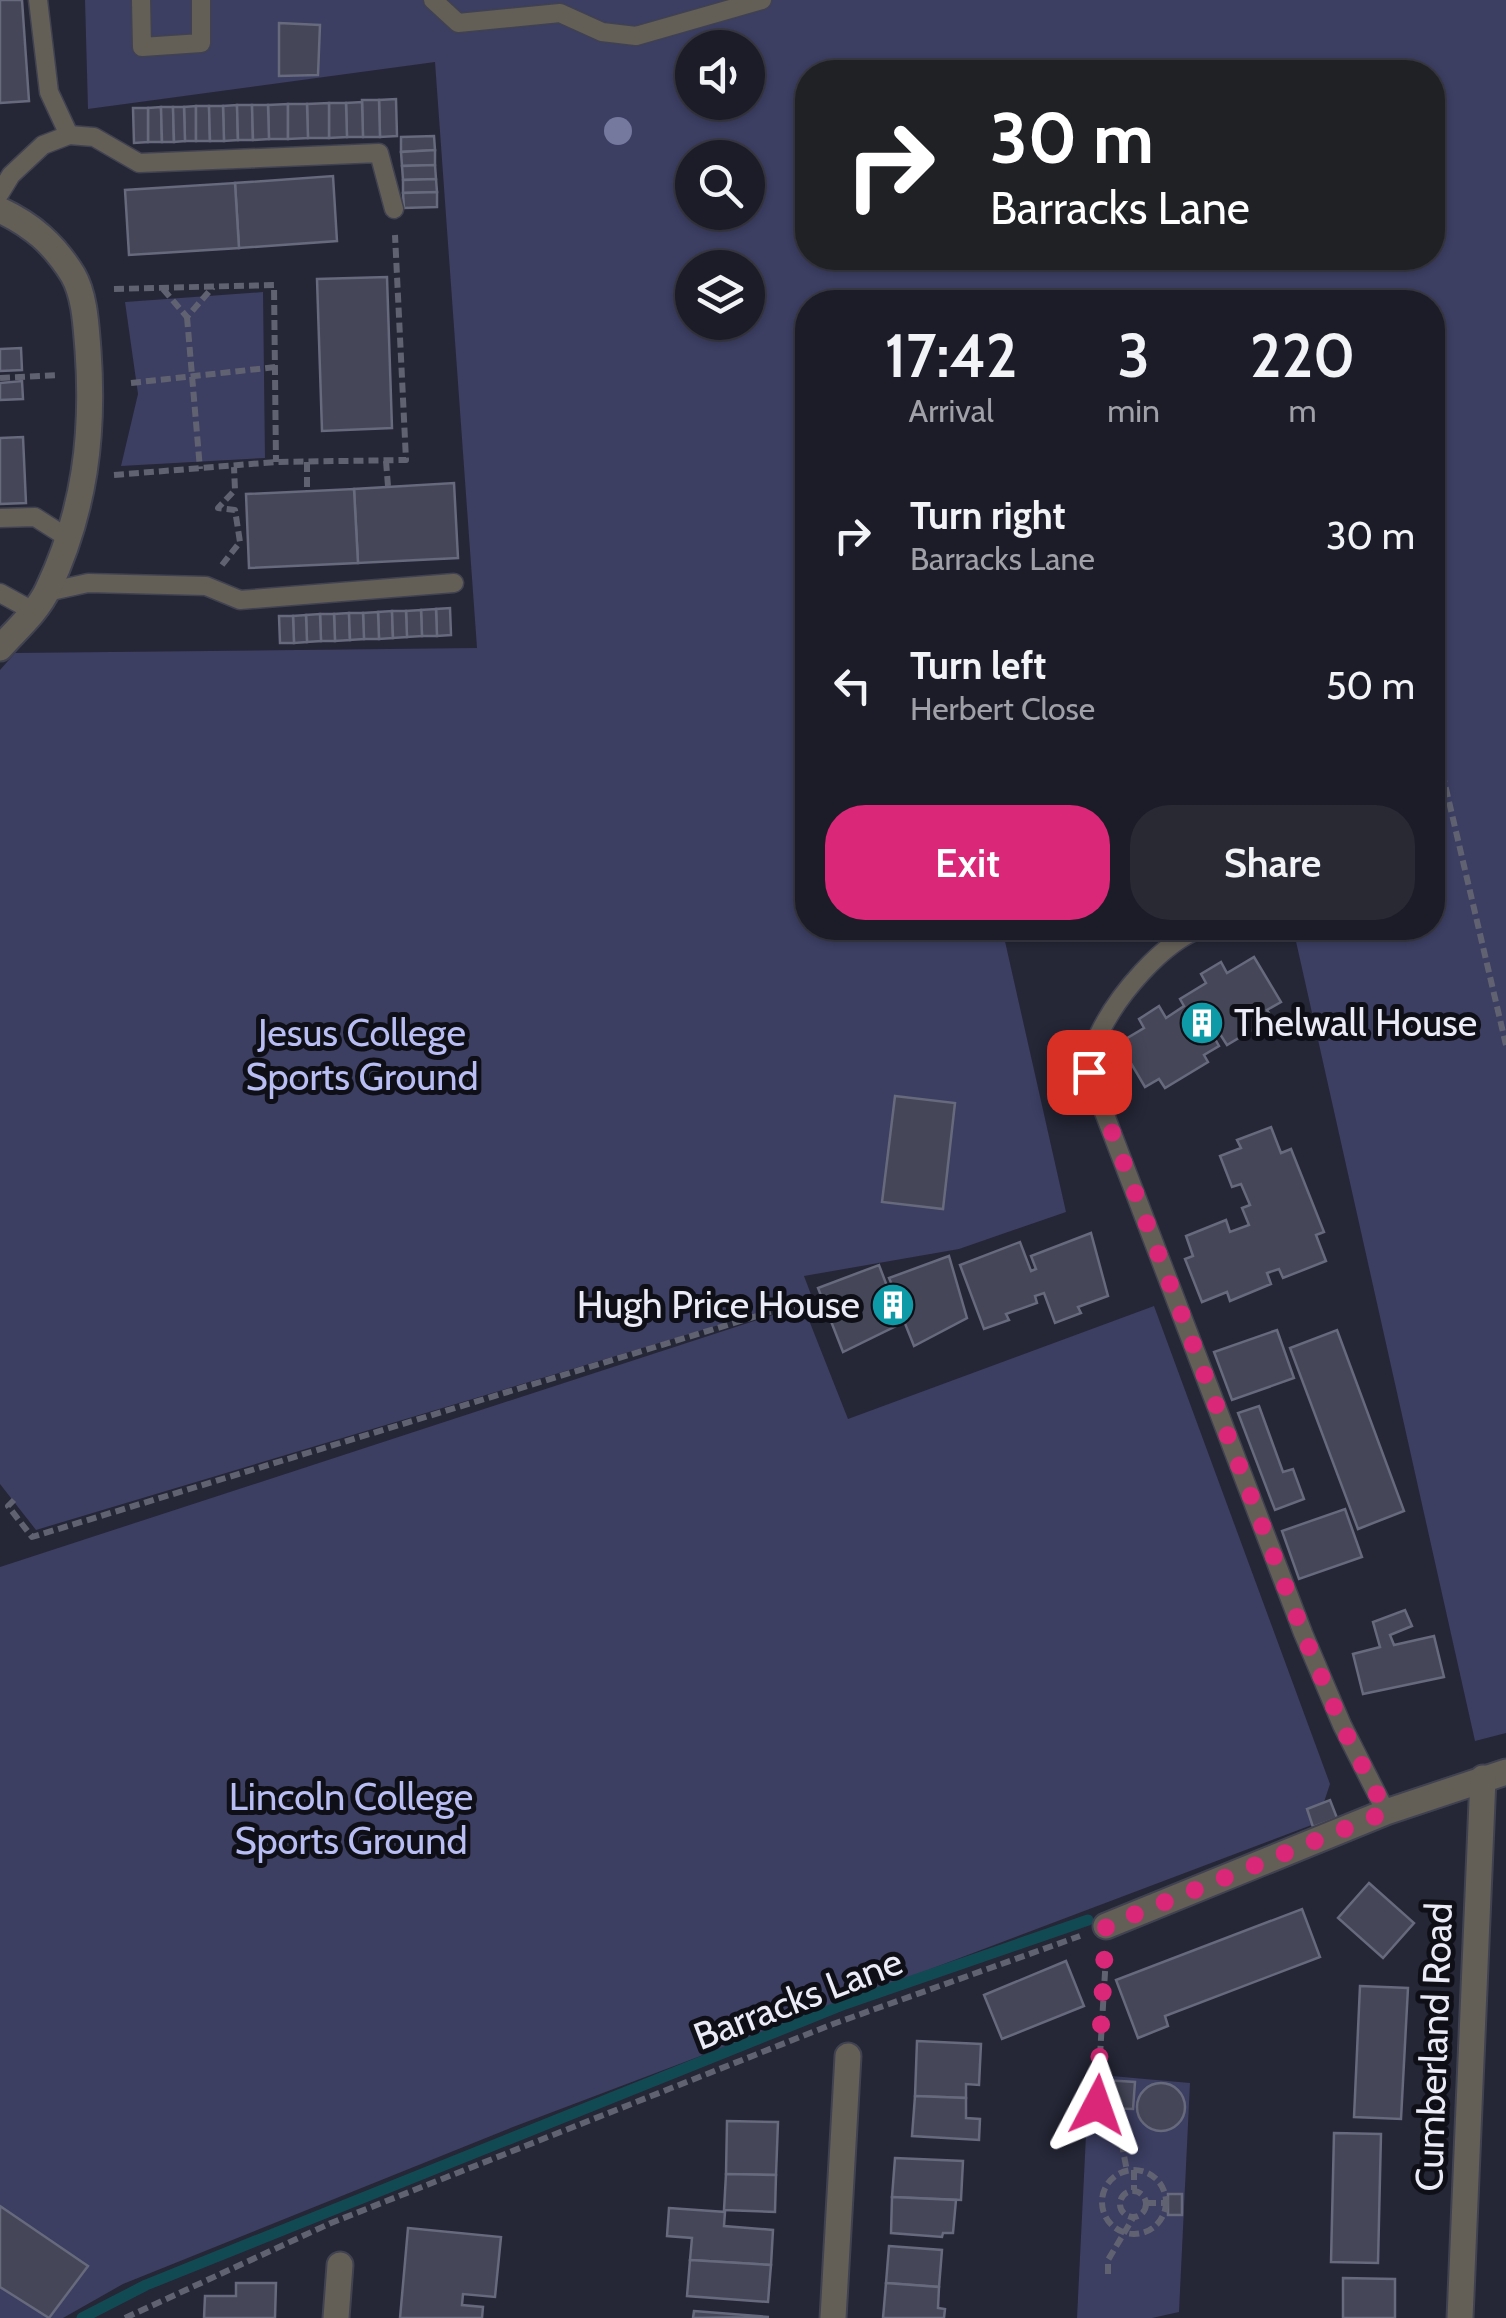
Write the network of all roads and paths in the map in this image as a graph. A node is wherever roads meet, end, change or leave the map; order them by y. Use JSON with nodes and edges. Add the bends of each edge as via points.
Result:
{"nodes":[{"id":1,"x":38,"y":0,"type":"edge"},
{"id":2,"x":141,"y":0,"type":"edge"},
{"id":3,"x":200,"y":0,"type":"edge"},
{"id":4,"x":433,"y":0,"type":"edge"},
{"id":5,"x":762,"y":0,"type":"edge"},
{"id":6,"x":69,"y":135,"type":"junction"},
{"id":7,"x":0,"y":193,"type":"edge"},
{"id":8,"x":394,"y":209,"type":"joint"},
{"id":9,"x":0,"y":210,"type":"edge"},
{"id":10,"x":213,"y":286,"type":"junction"},
{"id":11,"x":162,"y":288,"type":"junction"},
{"id":12,"x":114,"y":289,"type":"dead end"},
{"id":13,"x":187,"y":317,"type":"junction"},
{"id":14,"x":276,"y":367,"type":"junction"},
{"id":15,"x":90,"y":374,"type":"junction"},
{"id":16,"x":192,"y":376,"type":"junction"},
{"id":17,"x":0,"y":378,"type":"edge"},
{"id":18,"x":131,"y":383,"type":"dead end"},
{"id":19,"x":276,"y":462,"type":"junction"},
{"id":20,"x":306,"y":462,"type":"junction"},
{"id":21,"x":386,"y":462,"type":"junction"},
{"id":22,"x":234,"y":467,"type":"junction"},
{"id":23,"x":200,"y":469,"type":"junction"},
{"id":24,"x":113,"y":475,"type":"dead end"},
{"id":25,"x":388,"y":486,"type":"dead end"},
{"id":26,"x":308,"y":490,"type":"dead end"},
{"id":27,"x":0,"y":518,"type":"edge"},
{"id":28,"x":68,"y":538,"type":"junction"},
{"id":29,"x":454,"y":583,"type":"dead end"},
{"id":30,"x":206,"y":586,"type":"junction"},
{"id":31,"x":0,"y":594,"type":"edge"},
{"id":32,"x":40,"y":601,"type":"junction"},
{"id":33,"x":0,"y":648,"type":"edge"},
{"id":34,"x":1445,"y":785,"type":"edge"},
{"id":35,"x":1176,"y":940,"type":"edge"},
{"id":36,"x":1506,"y":1045,"type":"edge"},
{"id":37,"x":806,"y":1301,"type":"dead end"},
{"id":38,"x":14,"y":1500,"type":"dead end"},
{"id":39,"x":1494,"y":1775,"type":"edge"},
{"id":40,"x":1386,"y":1812,"type":"junction"},
{"id":41,"x":1106,"y":1926,"type":"junction"},
{"id":42,"x":848,"y":2056,"type":"dead end"},
{"id":43,"x":1130,"y":2170,"type":"junction"},
{"id":44,"x":1134,"y":2190,"type":"junction"},
{"id":45,"x":1119,"y":2203,"type":"junction"},
{"id":46,"x":1166,"y":2203,"type":"junction"},
{"id":47,"x":1102,"y":2204,"type":"junction"},
{"id":48,"x":1146,"y":2204,"type":"junction"},
{"id":49,"x":1134,"y":2217,"type":"junction"},
{"id":50,"x":1127,"y":2233,"type":"junction"},
{"id":51,"x":340,"y":2265,"type":"dead end"},
{"id":52,"x":1108,"y":2274,"type":"dead end"},
{"id":53,"x":126,"y":2318,"type":"edge"},
{"id":54,"x":336,"y":2318,"type":"edge"},
{"id":55,"x":833,"y":2318,"type":"edge"},
{"id":56,"x":1460,"y":2318,"type":"edge"}],
"edges":[{"from":1,"to":6,"type":"lane","via":[[48,92]]},
{"from":2,"to":3,"type":"lane","via":[[142,47],[201,43]]},
{"from":4,"to":5,"type":"lane","via":[[458,23],[560,12],[602,32],[636,36]]},
{"from":6,"to":7,"type":"lane","via":[[43,145]]},
{"from":6,"to":8,"type":"lane","via":[[94,137],[139,163],[379,153]]},
{"from":8,"to":21,"type":"path","via":[[406,460]]},
{"from":9,"to":15,"type":"street","via":[[34,226],[75,278]]},
{"from":10,"to":11,"type":"path"},
{"from":10,"to":13,"type":"path"},
{"from":10,"to":14,"type":"path","via":[[274,285]]},
{"from":11,"to":12,"type":"path"},
{"from":11,"to":13,"type":"path"},
{"from":13,"to":16,"type":"path"},
{"from":14,"to":16,"type":"path"},
{"from":14,"to":19,"type":"path"},
{"from":15,"to":17,"type":"path"},
{"from":15,"to":28,"type":"street","via":[[89,462]]},
{"from":16,"to":18,"type":"path"},
{"from":16,"to":23,"type":"path"},
{"from":19,"to":20,"type":"path"},
{"from":19,"to":22,"type":"path"},
{"from":20,"to":21,"type":"path"},
{"from":20,"to":26,"type":"path"},
{"from":21,"to":25,"type":"path"},
{"from":22,"to":23,"type":"path"},
{"from":22,"to":30,"type":"path","via":[[234,490],[218,508],[236,510],[240,542]]},
{"from":23,"to":24,"type":"path"},
{"from":27,"to":28,"type":"lane","via":[[35,517]]},
{"from":28,"to":32,"type":"street"},
{"from":29,"to":30,"type":"lane","via":[[240,600]]},
{"from":30,"to":32,"type":"lane","via":[[88,583]]},
{"from":31,"to":32,"type":"lane"},
{"from":32,"to":33,"type":"street"},
{"from":34,"to":36,"type":"path"},
{"from":35,"to":40,"type":"lane","via":[[1098,1036],[1089,1072],[1303,1633]]},
{"from":37,"to":38,"type":"path","via":[[32,1537],[8,1506]]},
{"from":39,"to":40,"type":"street"},
{"from":39,"to":56,"type":"street","name":"Cumberland Road"},
{"from":40,"to":41,"type":"street"},
{"from":41,"to":43,"type":"path","via":[[1097,2105],[1119,2130]]},
{"from":41,"to":53,"type":"path","name":"Barracks Lane","via":[[833,2024],[350,2215]]},
{"from":42,"to":55,"type":"street"},
{"from":43,"to":44,"type":"path"},
{"from":43,"to":46,"type":"path","via":[[1157,2180]]},
{"from":43,"to":47,"type":"path","via":[[1110,2181]]},
{"from":44,"to":45,"type":"path"},
{"from":44,"to":48,"type":"path"},
{"from":45,"to":47,"type":"path"},
{"from":45,"to":49,"type":"path"},
{"from":46,"to":48,"type":"path"},
{"from":46,"to":50,"type":"path","via":[[1153,2228]]},
{"from":47,"to":50,"type":"path","via":[[1106,2219]]},
{"from":48,"to":49,"type":"path"},
{"from":49,"to":50,"type":"path"},
{"from":50,"to":52,"type":"path","via":[[1108,2260]]},
{"from":51,"to":54,"type":"street"}]}
